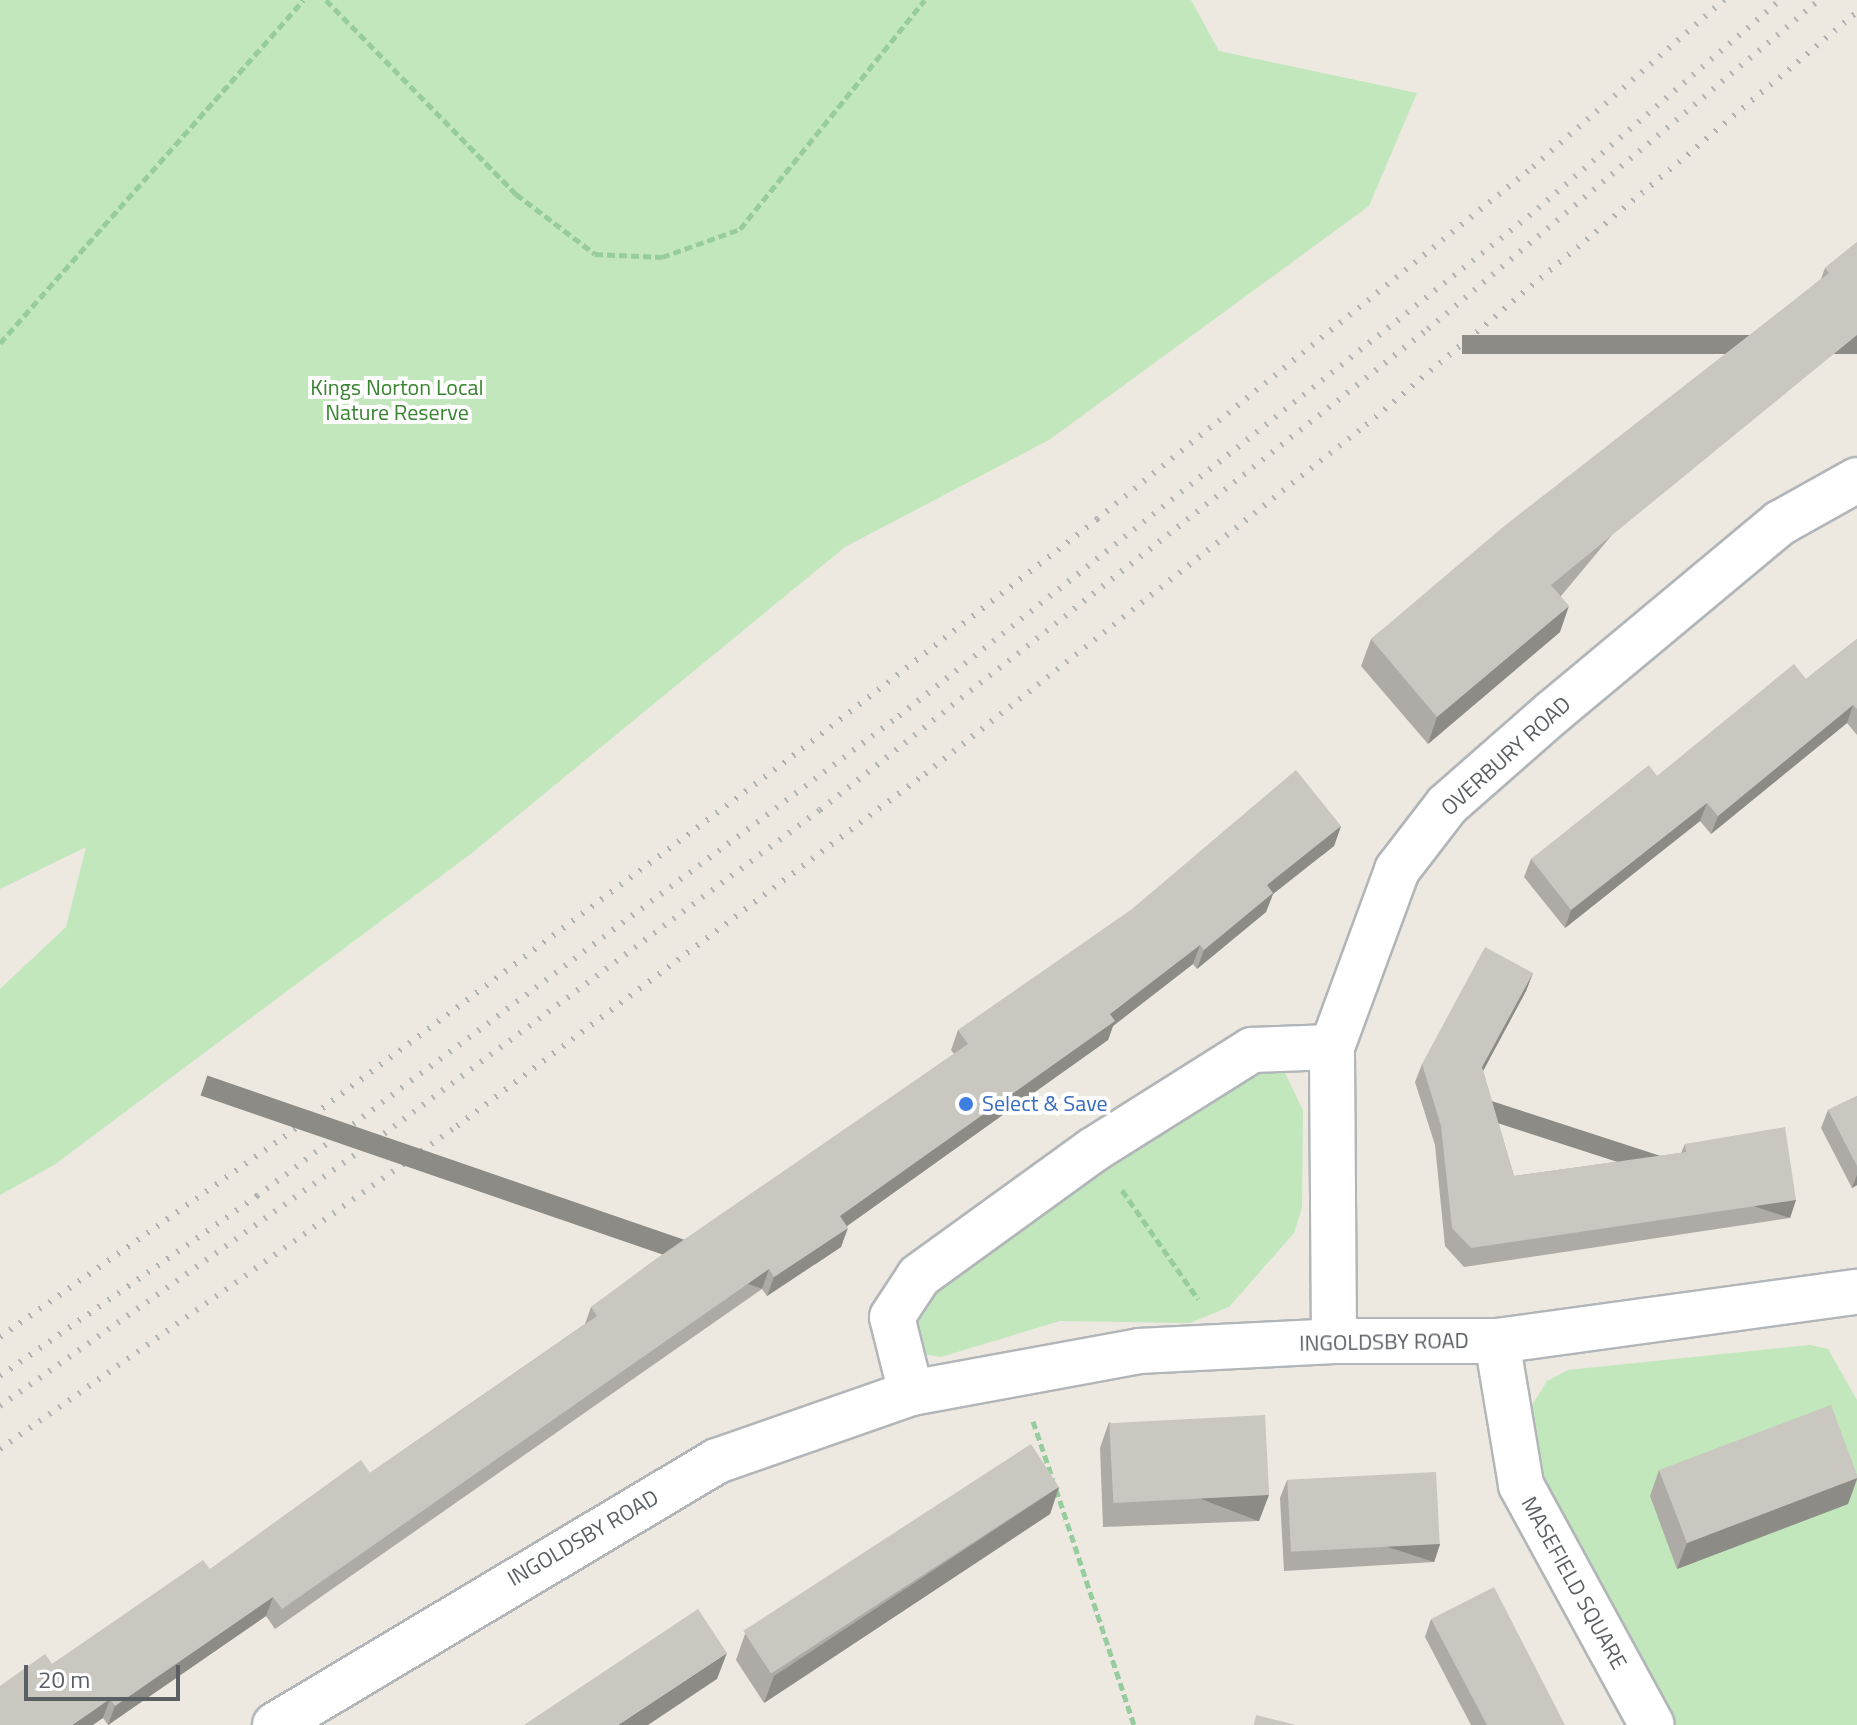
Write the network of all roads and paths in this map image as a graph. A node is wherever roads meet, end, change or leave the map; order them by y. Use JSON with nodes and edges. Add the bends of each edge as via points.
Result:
{"nodes":[{"id":1,"x":303,"y":0,"type":"edge"},
{"id":2,"x":326,"y":0,"type":"edge"},
{"id":3,"x":925,"y":0,"type":"edge"},
{"id":4,"x":0,"y":343,"type":"edge"},
{"id":5,"x":1857,"y":480,"type":"edge"},
{"id":6,"x":1332,"y":1047,"type":"junction"},
{"id":7,"x":1093,"y":1150,"type":"junction"},
{"id":8,"x":1854,"y":1303,"type":"edge"},
{"id":9,"x":1334,"y":1341,"type":"junction"},
{"id":10,"x":1497,"y":1341,"type":"junction"},
{"id":11,"x":1231,"y":1346,"type":"junction"},
{"id":12,"x":1017,"y":1371,"type":"junction"},
{"id":13,"x":911,"y":1393,"type":"junction"},
{"id":14,"x":275,"y":1725,"type":"edge"},
{"id":15,"x":1134,"y":1725,"type":"edge"},
{"id":16,"x":1652,"y":1725,"type":"edge"}],
"edges":[{"from":1,"to":4,"type":"path"},
{"from":2,"to":3,"type":"path","via":[[528,203],[595,254],[662,257],[740,229]]},
{"from":5,"to":6,"type":"street","name":"OVERBURY ROAD","via":[[1780,523],[1447,805],[1397,870]]},
{"from":6,"to":7,"type":"street","via":[[1252,1050]]},
{"from":6,"to":9,"type":"street","name":"OVERBURY ROAD"},
{"from":7,"to":11,"type":"path"},
{"from":7,"to":13,"type":"street","via":[[919,1276],[892,1317]]},
{"from":8,"to":10,"type":"street","name":"INGOLDSBY ROAD"},
{"from":9,"to":10,"type":"street","name":"INGOLDSBY ROAD"},
{"from":9,"to":11,"type":"street","name":"INGOLDSBY ROAD"},
{"from":10,"to":16,"type":"street","name":"MASEFIELD SQUARE","via":[[1521,1485]]},
{"from":11,"to":12,"type":"street","name":"INGOLDSBY ROAD","via":[[1139,1351]]},
{"from":12,"to":13,"type":"street","name":"INGOLDSBY ROAD"},
{"from":12,"to":15,"type":"path"},
{"from":13,"to":14,"type":"street","name":"INGOLDSBY ROAD","via":[[717,1461]]}]}
